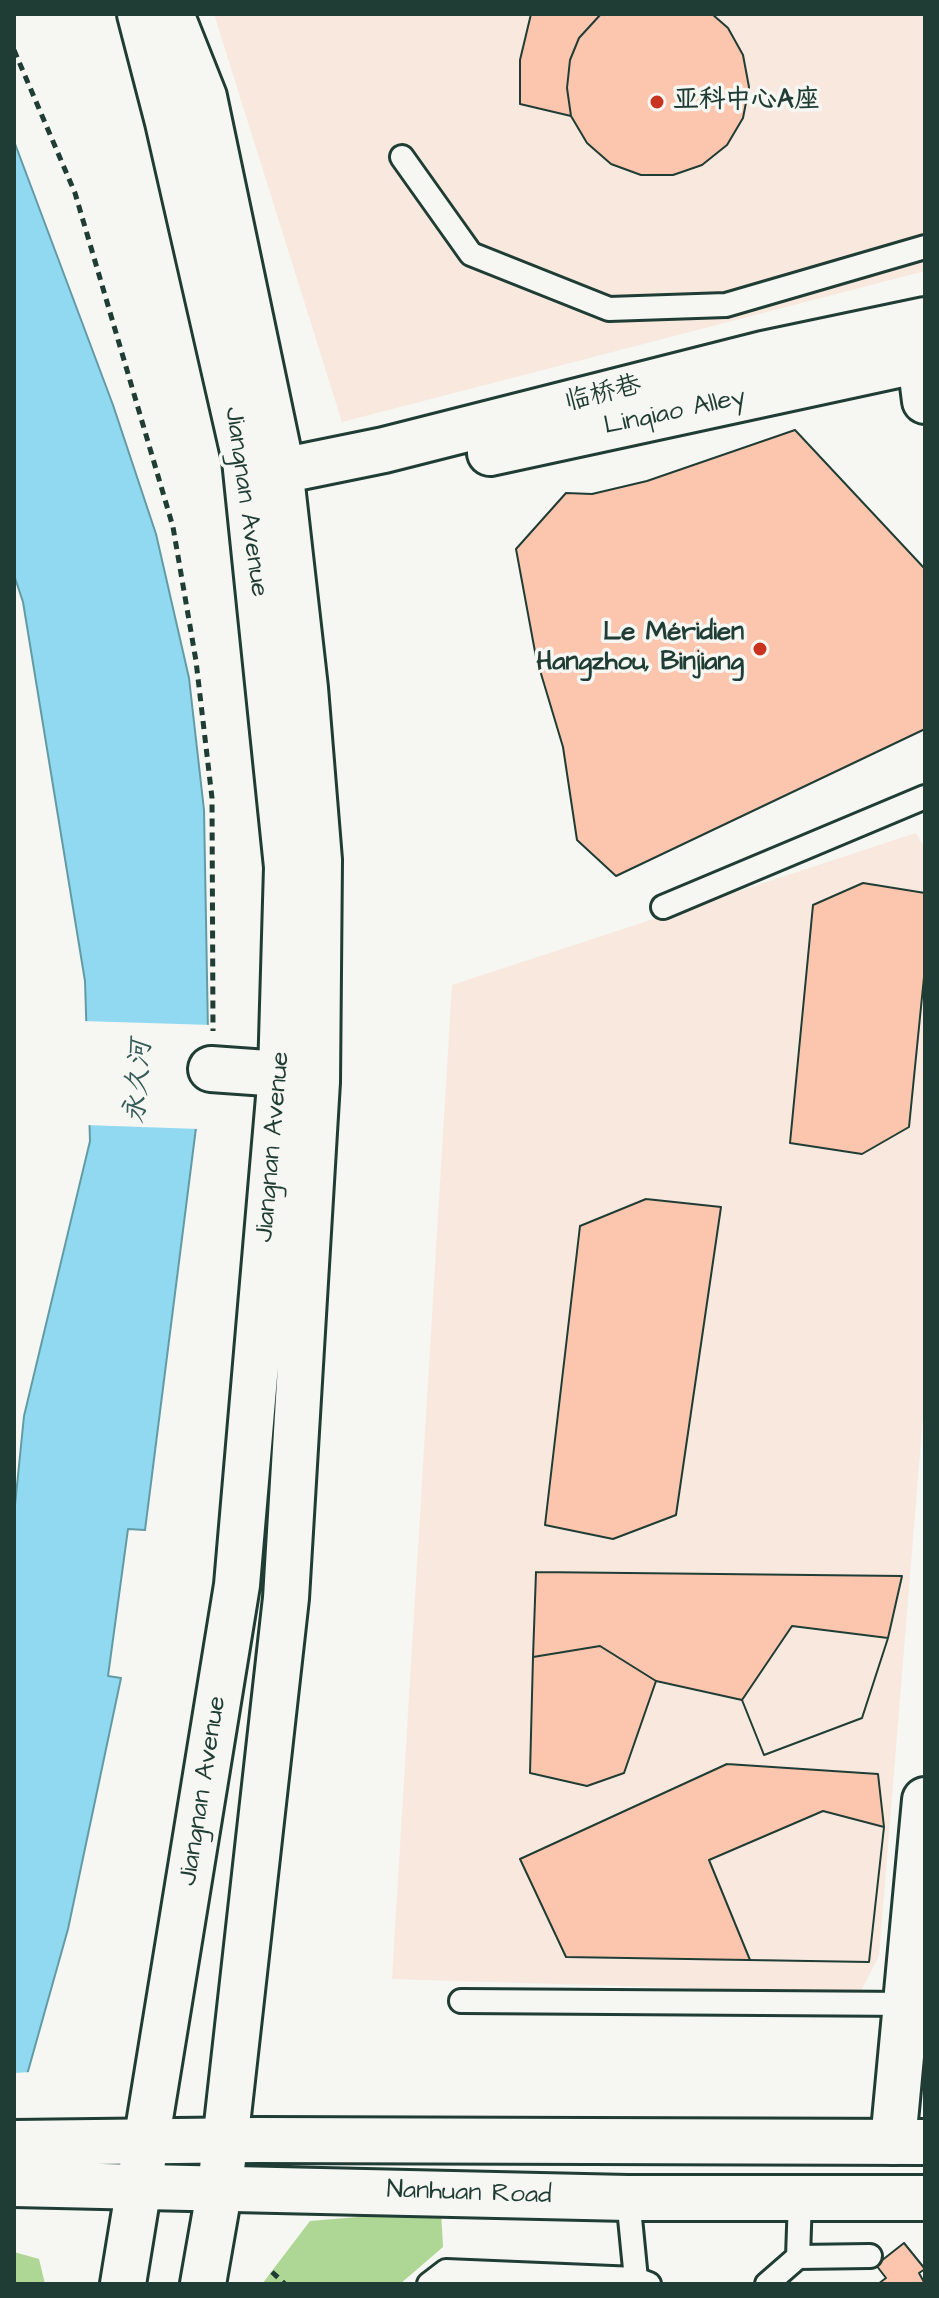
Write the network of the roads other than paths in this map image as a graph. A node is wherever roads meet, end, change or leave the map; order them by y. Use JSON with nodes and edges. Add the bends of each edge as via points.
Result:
{"nodes":[{"id":1,"x":140,"y":14,"type":"edge"},
{"id":2,"x":171,"y":14,"type":"edge"},
{"id":3,"x":402,"y":157,"type":"dead end"},
{"id":4,"x":925,"y":247,"type":"edge"},
{"id":5,"x":924,"y":360,"type":"edge"},
{"id":6,"x":282,"y":483,"type":"junction"},
{"id":7,"x":925,"y":797,"type":"edge"},
{"id":8,"x":663,"y":907,"type":"dead end"},
{"id":9,"x":212,"y":1051,"type":"road end"},
{"id":10,"x":281,"y":1074,"type":"junction"},
{"id":11,"x":925,"y":1800,"type":"edge"},
{"id":12,"x":461,"y":2001,"type":"dead end"},
{"id":13,"x":915,"y":2004,"type":"edge"},
{"id":14,"x":148,"y":2141,"type":"junction"},
{"id":15,"x":225,"y":2141,"type":"junction"},
{"id":16,"x":909,"y":2142,"type":"edge"},
{"id":17,"x":28,"y":2164,"type":"edge"},
{"id":18,"x":141,"y":2186,"type":"junction"},
{"id":19,"x":220,"y":2187,"type":"junction"},
{"id":20,"x":628,"y":2198,"type":"junction"},
{"id":21,"x":800,"y":2198,"type":"junction"},
{"id":22,"x":925,"y":2198,"type":"edge"},
{"id":23,"x":870,"y":2256,"type":"dead end"},
{"id":24,"x":798,"y":2257,"type":"junction"},
{"id":25,"x":642,"y":2282,"type":"edge"},
{"id":26,"x":123,"y":2284,"type":"edge"},
{"id":27,"x":203,"y":2284,"type":"edge"},
{"id":28,"x":429,"y":2284,"type":"edge"},
{"id":29,"x":767,"y":2284,"type":"edge"}],
"edges":[{"from":1,"to":10,"type":"main road","name":"Jiangnan Avenue","via":[[245,460],[287,867]]},
{"from":2,"to":6,"type":"main road","name":"Jiangnan Avenue","via":[[204,97]]},
{"from":3,"to":4,"type":"lane","via":[[471,254],[609,309],[726,305]]},
{"from":5,"to":6,"type":"main road","name":"Linqiao Alley"},
{"from":6,"to":15,"type":"main road","name":"Jiangnan Avenue","via":[[319,860],[317,1082],[286,1598]]},
{"from":7,"to":8,"type":"lane"},
{"from":9,"to":10,"type":"main road"},
{"from":10,"to":14,"type":"main road","name":"Jiangnan Avenue","via":[[237,1585]]},
{"from":11,"to":13,"type":"main road"},
{"from":12,"to":13,"type":"lane"},
{"from":13,"to":16,"type":"main road"},
{"from":14,"to":15,"type":"main road","name":"Nanhuan Road"},
{"from":14,"to":17,"type":"main road","name":"Nanhuan Road"},
{"from":14,"to":18,"type":"main road","name":"Jiangnan Avenue"},
{"from":15,"to":16,"type":"main road","name":"Nanhuan Road"},
{"from":15,"to":19,"type":"main road","name":"Jiangnan Avenue"},
{"from":17,"to":18,"type":"main road","name":"Nanhuan Road"},
{"from":18,"to":19,"type":"main road","name":"Nanhuan Road"},
{"from":18,"to":26,"type":"main road","name":"Jiangnan Avenue"},
{"from":19,"to":20,"type":"main road","name":"Nanhuan Road"},
{"from":19,"to":27,"type":"main road","name":"Jiangnan Avenue"},
{"from":20,"to":21,"type":"main road","name":"Nanhuan Road"},
{"from":20,"to":25,"type":"lane"},
{"from":21,"to":22,"type":"main road","name":"Nanhuan Road"},
{"from":21,"to":24,"type":"lane"},
{"from":23,"to":24,"type":"lane"},
{"from":24,"to":29,"type":"lane"},
{"from":25,"to":28,"type":"lane","via":[[446,2271]]}]}
